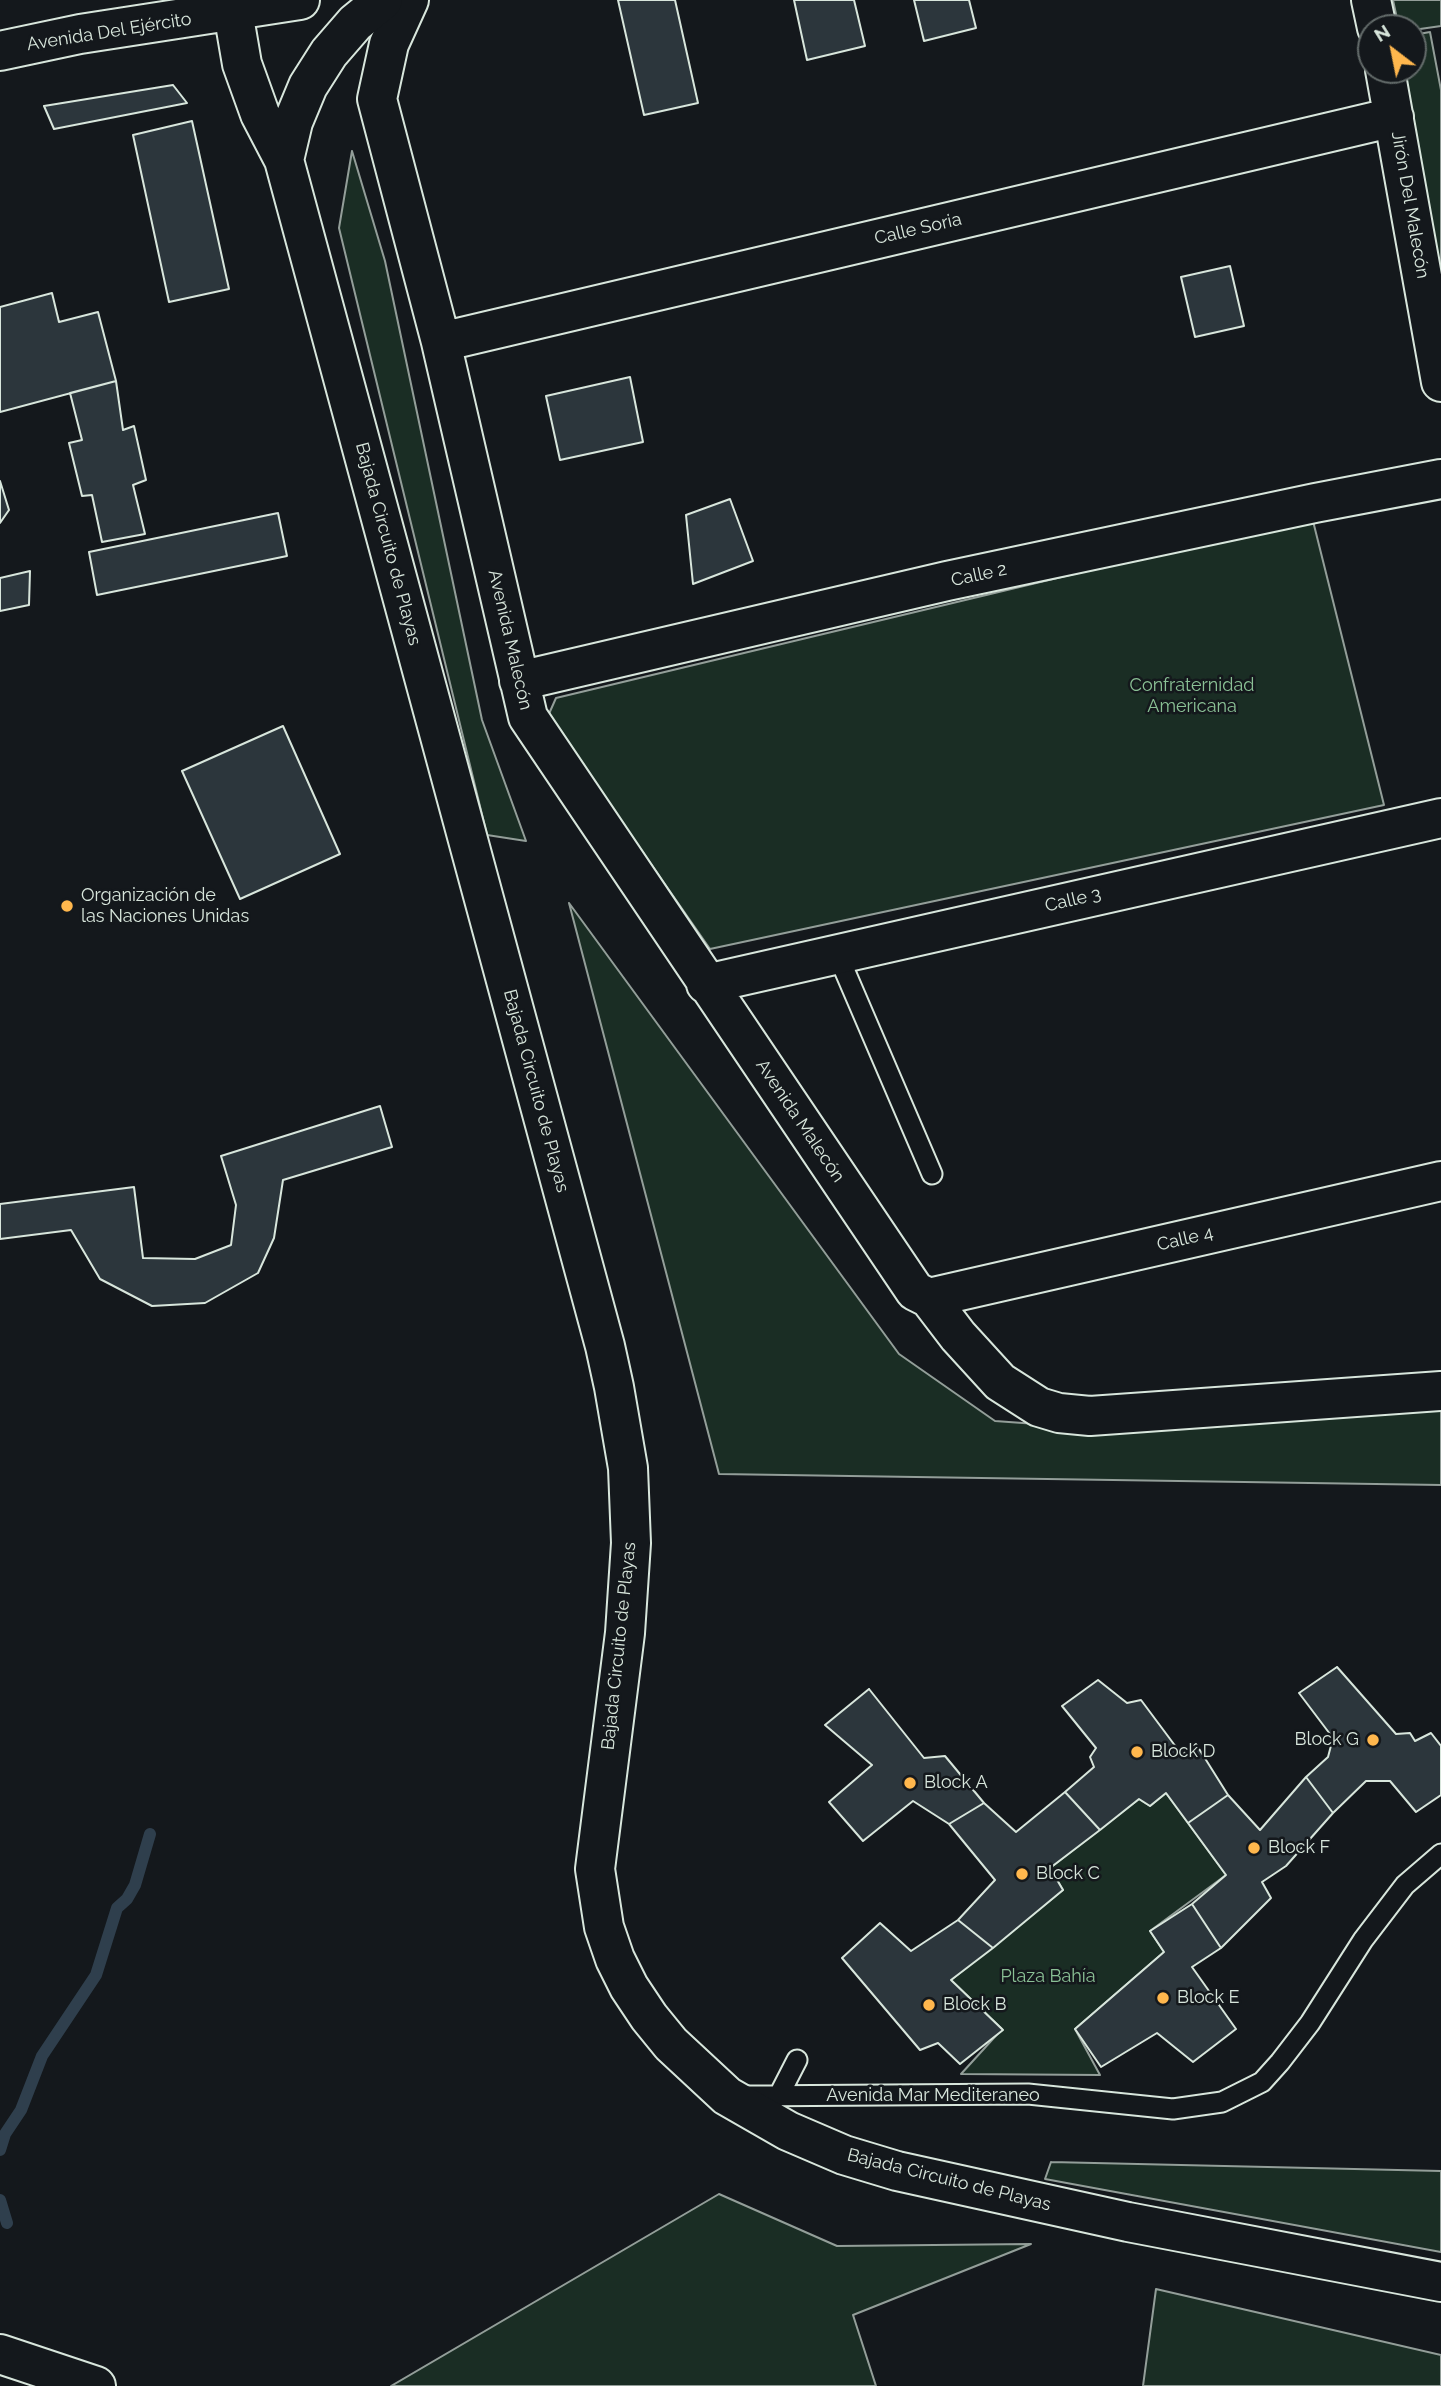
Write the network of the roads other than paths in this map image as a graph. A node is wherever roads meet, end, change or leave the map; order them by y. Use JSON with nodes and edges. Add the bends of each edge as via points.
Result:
{"nodes":[{"id":1,"x":300,"y":0,"type":"edge"},
{"id":2,"x":383,"y":0,"type":"edge"},
{"id":3,"x":409,"y":0,"type":"edge"},
{"id":4,"x":231,"y":6,"type":"edge"},
{"id":5,"x":0,"y":51,"type":"edge"},
{"id":6,"x":1388,"y":84,"type":"edge"},
{"id":7,"x":1394,"y":117,"type":"junction"},
{"id":8,"x":284,"y":160,"type":"junction"},
{"id":9,"x":441,"y":342,"type":"junction"},
{"id":10,"x":1441,"y":382,"type":"edge"},
{"id":11,"x":1441,"y":479,"type":"edge"},
{"id":12,"x":519,"y":681,"type":"junction"},
{"id":13,"x":1441,"y":818,"type":"edge"},
{"id":14,"x":837,"y":954,"type":"junction"},
{"id":15,"x":706,"y":984,"type":"junction"},
{"id":16,"x":932,"y":1174,"type":"dead end"},
{"id":17,"x":1441,"y":1181,"type":"edge"},
{"id":18,"x":929,"y":1298,"type":"junction"},
{"id":19,"x":1441,"y":1391,"type":"edge"},
{"id":20,"x":1441,"y":1854,"type":"edge"},
{"id":21,"x":797,"y":2060,"type":"dead end"},
{"id":22,"x":727,"y":2096,"type":"junction"},
{"id":23,"x":778,"y":2097,"type":"junction"},
{"id":24,"x":1441,"y":2283,"type":"edge"},
{"id":25,"x":0,"y":2354,"type":"edge"},
{"id":26,"x":96,"y":2386,"type":"edge"}],
"edges":[{"from":1,"to":4,"type":"main road","name":"Avenida Del Ejército"},
{"from":2,"to":8,"type":"main road","name":"Bajada Circuito de Playas","via":[[355,23],[308,86]]},
{"from":3,"to":9,"type":"main road","name":"Avenida Malecón","via":[[389,44],[377,99]]},
{"from":4,"to":5,"type":"main road","name":"Avenida Del Ejército"},
{"from":4,"to":8,"type":"main road","name":"Bajada Circuito de Playas","via":[[242,64],[260,114]]},
{"from":6,"to":7,"type":"main road","name":"Jirón Del Malecón"},
{"from":7,"to":9,"type":"main road","name":"Calle Soria"},
{"from":7,"to":10,"type":"main road","name":"Jirón Del Malecón"},
{"from":8,"to":22,"type":"main road","name":"Bajada Circuito de Playas","via":[[605,1346],[622,1425],[631,1544],[625,1633],[595,1868],[604,1927],[615,1959],[649,2017]]},
{"from":9,"to":12,"type":"main road","name":"Avenida Malecón"},
{"from":11,"to":12,"type":"main road","name":"Calle 2","via":[[947,581]]},
{"from":12,"to":15,"type":"main road","name":"Avenida Malecón","via":[[527,717]]},
{"from":13,"to":14,"type":"main road","name":"Calle 3"},
{"from":14,"to":15,"type":"main road","name":"Calle 3"},
{"from":14,"to":16,"type":"lane"},
{"from":15,"to":18,"type":"main road","name":"Avenida Malecón","via":[[915,1291]]},
{"from":17,"to":18,"type":"main road","name":"Calle 4"},
{"from":18,"to":19,"type":"main road","name":"Avenida Malecón","via":[[1000,1382],[1039,1407],[1059,1413],[1090,1416]]},
{"from":20,"to":23,"type":"lane","name":"Avenida Mar Mediteraneo","via":[[1405,1885],[1280,2062],[1262,2082],[1222,2102],[1172,2109],[1028,2094]]},
{"from":21,"to":23,"type":"lane"},
{"from":22,"to":23,"type":"lane","name":"Avenida Mar Mediteraneo"},
{"from":22,"to":24,"type":"main road","name":"Bajada Circuito de Playas","via":[[788,2131],[886,2168],[1128,2222]]},
{"from":25,"to":26,"type":"main road"}]}
